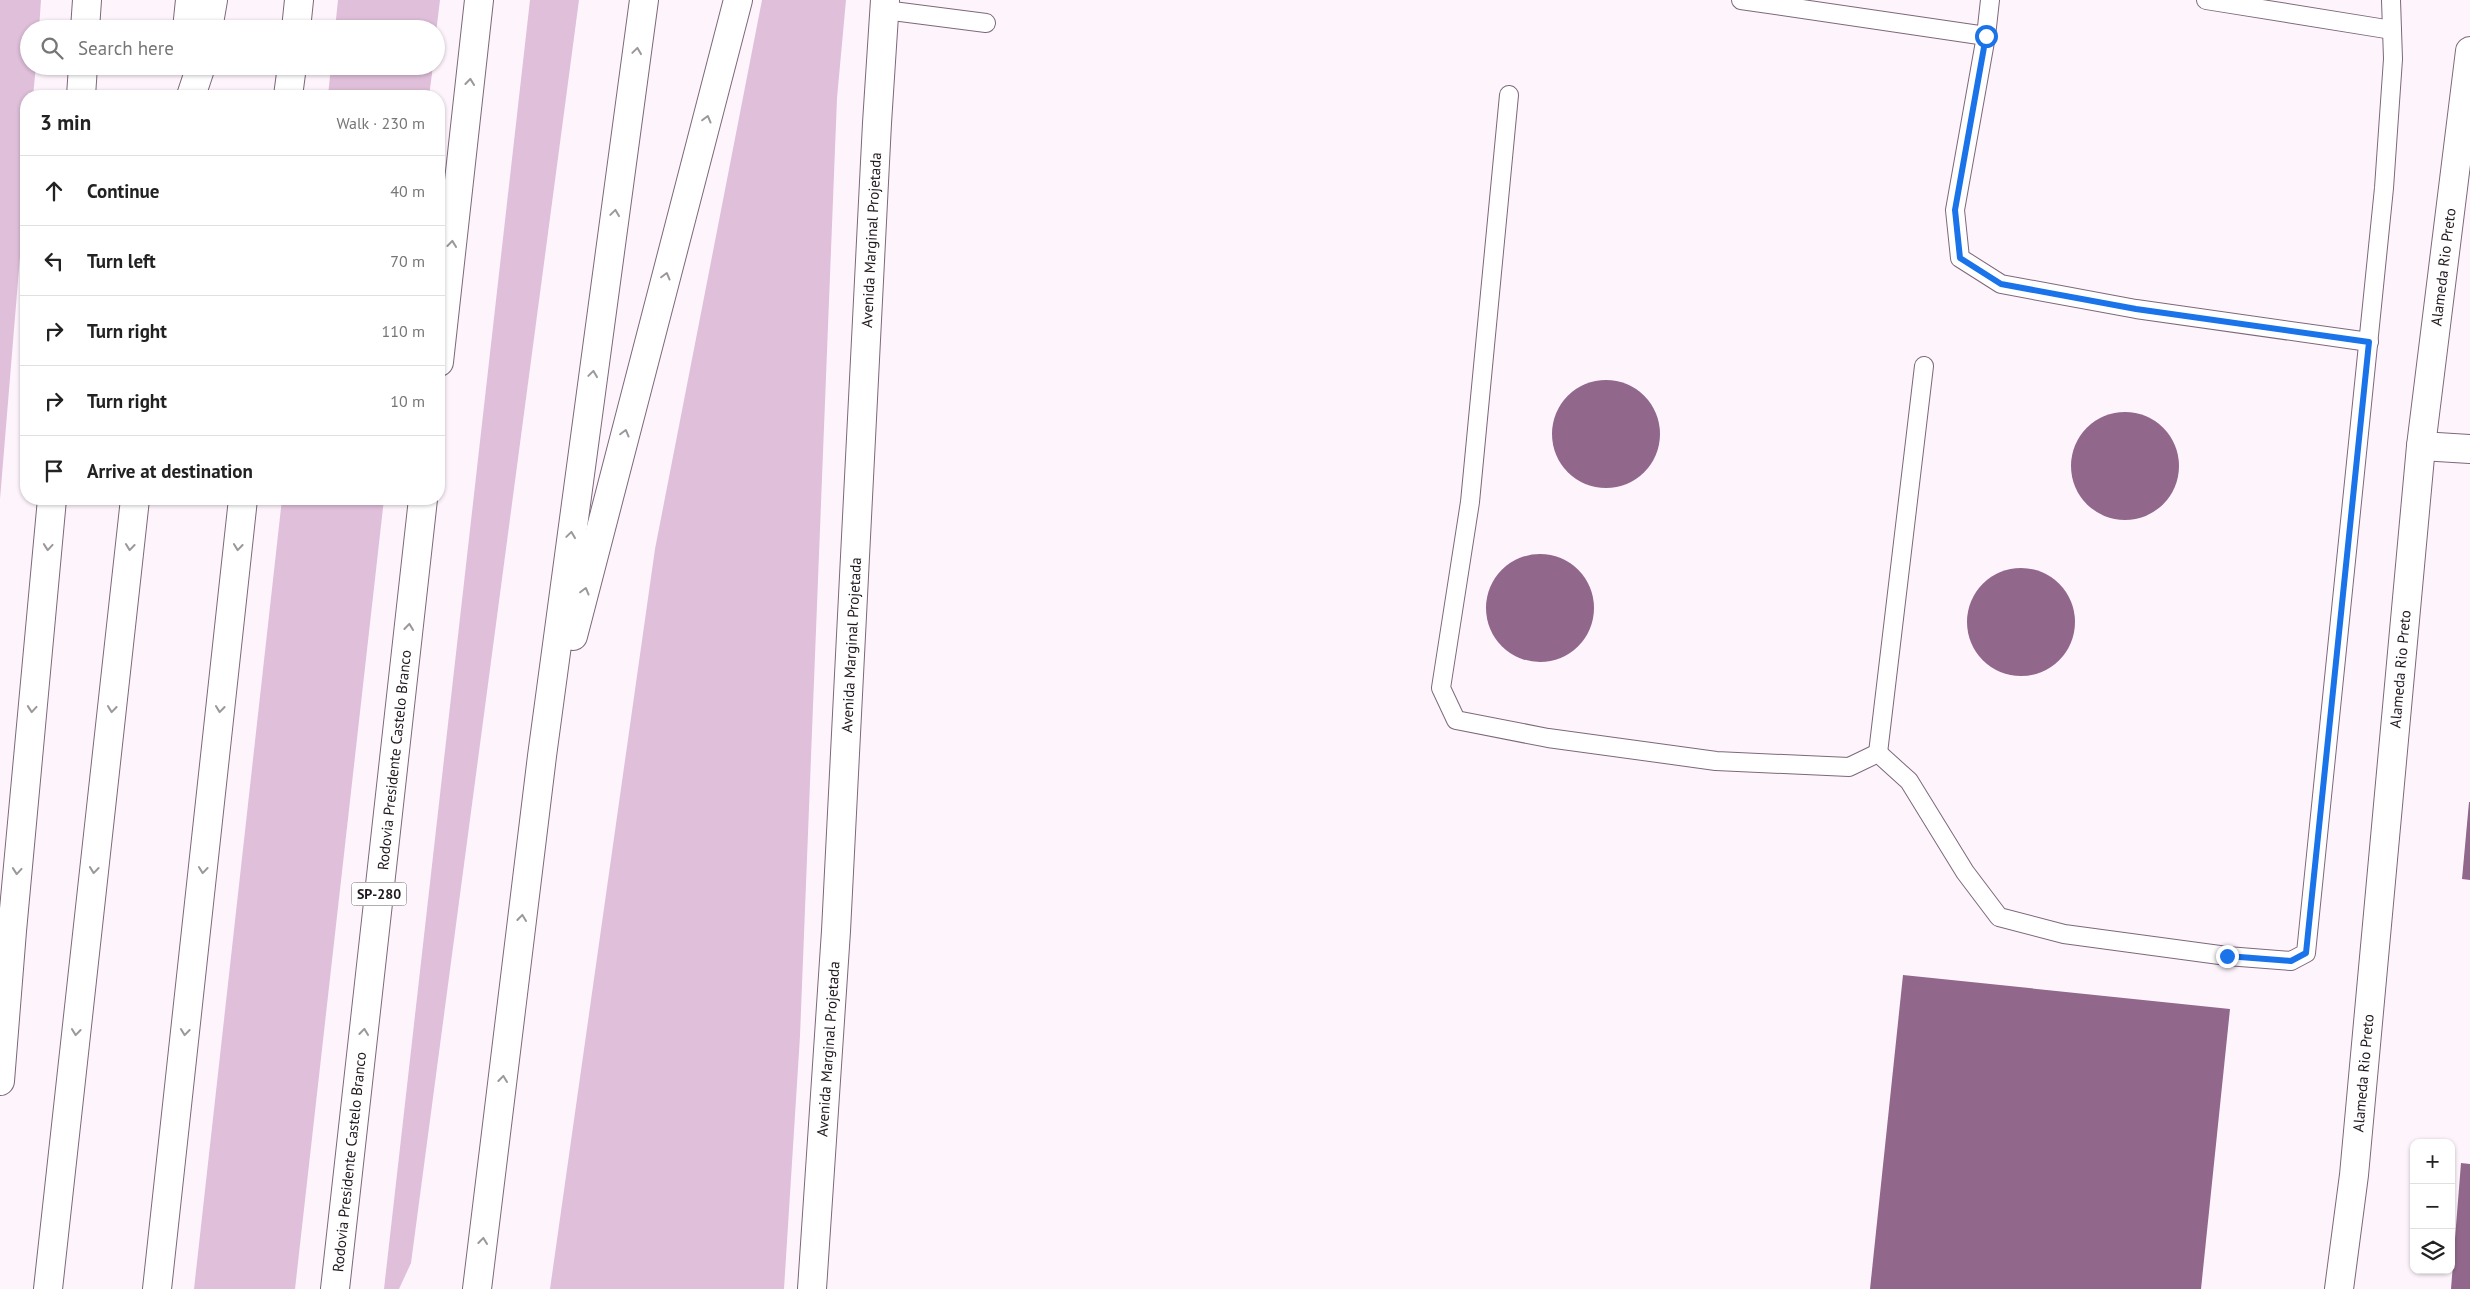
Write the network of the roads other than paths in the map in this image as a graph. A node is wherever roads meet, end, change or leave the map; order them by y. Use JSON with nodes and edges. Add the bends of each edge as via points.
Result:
{"nodes":[{"id":1,"x":87,"y":0,"type":"edge"},
{"id":2,"x":190,"y":0,"type":"edge"},
{"id":3,"x":213,"y":0,"type":"edge"},
{"id":4,"x":300,"y":0,"type":"edge"},
{"id":5,"x":479,"y":0,"type":"edge"},
{"id":6,"x":644,"y":0,"type":"edge"},
{"id":7,"x":738,"y":0,"type":"edge"},
{"id":8,"x":1740,"y":0,"type":"edge"},
{"id":9,"x":1990,"y":0,"type":"edge"},
{"id":10,"x":2206,"y":0,"type":"edge"},
{"id":11,"x":2391,"y":0,"type":"edge"},
{"id":12,"x":885,"y":5,"type":"edge"},
{"id":13,"x":86,"y":20,"type":"edge"},
{"id":14,"x":188,"y":20,"type":"edge"},
{"id":15,"x":210,"y":20,"type":"edge"},
{"id":16,"x":297,"y":20,"type":"edge"},
{"id":17,"x":986,"y":23,"type":"dead end"},
{"id":18,"x":2392,"y":30,"type":"junction"},
{"id":19,"x":1986,"y":36,"type":"junction"},
{"id":20,"x":2470,"y":51,"type":"edge"},
{"id":21,"x":83,"y":75,"type":"edge"},
{"id":22,"x":182,"y":75,"type":"edge"},
{"id":23,"x":198,"y":75,"type":"edge"},
{"id":24,"x":291,"y":75,"type":"edge"},
{"id":25,"x":82,"y":90,"type":"edge"},
{"id":26,"x":180,"y":90,"type":"edge"},
{"id":27,"x":193,"y":90,"type":"edge"},
{"id":28,"x":289,"y":90,"type":"edge"},
{"id":29,"x":1509,"y":95,"type":"dead end"},
{"id":30,"x":445,"y":308,"type":"edge"},
{"id":31,"x":2369,"y":342,"type":"junction"},
{"id":32,"x":1924,"y":366,"type":"dead end"},
{"id":33,"x":2421,"y":446,"type":"junction"},
{"id":34,"x":2470,"y":449,"type":"edge"},
{"id":35,"x":51,"y":505,"type":"edge"},
{"id":36,"x":134,"y":505,"type":"edge"},
{"id":37,"x":242,"y":505,"type":"edge"},
{"id":38,"x":422,"y":505,"type":"edge"},
{"id":39,"x":1878,"y":753,"type":"junction"},
{"id":40,"x":542,"y":756,"type":"junction"},
{"id":41,"x":0,"y":1081,"type":"edge"},
{"id":42,"x":48,"y":1289,"type":"edge"},
{"id":43,"x":157,"y":1289,"type":"edge"},
{"id":44,"x":335,"y":1289,"type":"edge"},
{"id":45,"x":477,"y":1289,"type":"edge"},
{"id":46,"x":812,"y":1289,"type":"edge"},
{"id":47,"x":2339,"y":1289,"type":"edge"}],
"edges":[{"from":1,"to":13,"type":"main road"},
{"from":2,"to":14,"type":"main road"},
{"from":3,"to":15,"type":"main road"},
{"from":4,"to":16,"type":"main road"},
{"from":30,"to":5,"type":"main road","one_way":true},
{"from":40,"to":6,"type":"main road","one_way":true},
{"from":40,"to":7,"type":"main road","one_way":true},
{"from":8,"to":19,"type":"lane"},
{"from":9,"to":19,"type":"lane"},
{"from":10,"to":18,"type":"lane"},
{"from":11,"to":18,"type":"lane"},
{"from":12,"to":17,"type":"lane"},
{"from":12,"to":46,"type":"main road","name":"Avenida Marginal Projetada","via":[[836,931]]},
{"from":18,"to":31,"type":"lane","via":[[2384,188]]},
{"from":19,"to":31,"type":"lane","via":[[1955,210],[1960,258],[2001,284],[2136,309]]},
{"from":20,"to":33,"type":"main road","name":"Alameda Rio Preto"},
{"from":21,"to":25,"type":"main road"},
{"from":22,"to":26,"type":"main road"},
{"from":23,"to":27,"type":"main road"},
{"from":24,"to":28,"type":"main road"},
{"from":29,"to":39,"type":"lane","via":[[1470,502],[1441,688],[1456,720],[1548,738],[1716,761],[1849,767]]},
{"from":31,"to":39,"type":"lane","via":[[2306,953],[2291,961],[2227,956],[2064,934],[1999,917],[1965,872],[1908,782]]},
{"from":32,"to":39,"type":"lane"},
{"from":33,"to":34,"type":"main road"},
{"from":33,"to":47,"type":"main road","name":"Alameda Rio Preto","via":[[2354,1175]]},
{"from":35,"to":41,"type":"main road","one_way":true},
{"from":36,"to":42,"type":"main road","one_way":true},
{"from":37,"to":43,"type":"main road","one_way":true},
{"from":44,"to":38,"type":"main road","name":"Rodovia Presidente Castelo Branco","number":"SP-280","one_way":true},
{"from":45,"to":40,"type":"main road","one_way":true}]}
